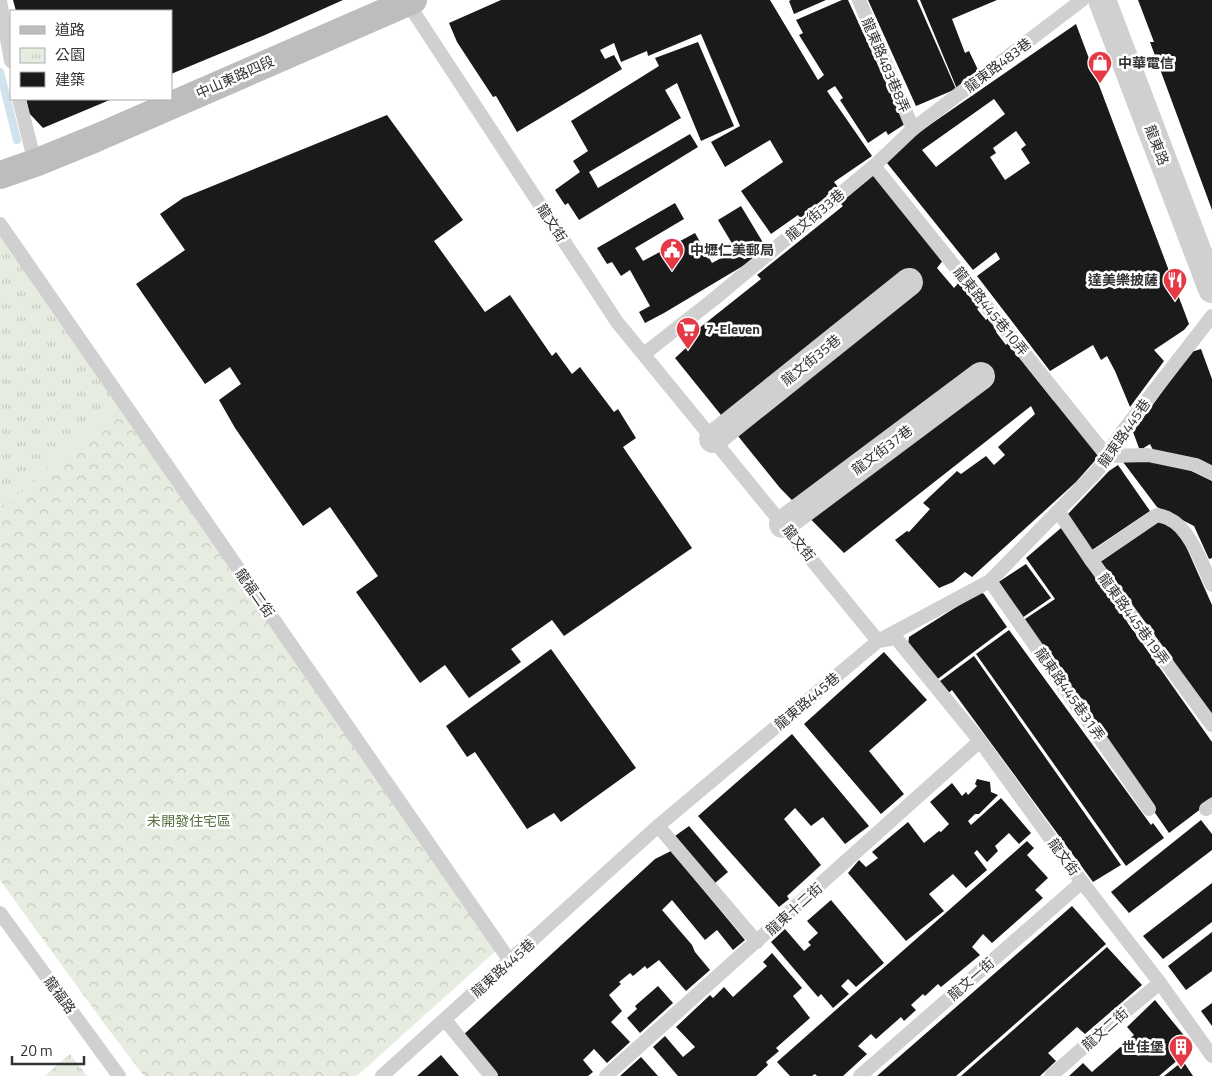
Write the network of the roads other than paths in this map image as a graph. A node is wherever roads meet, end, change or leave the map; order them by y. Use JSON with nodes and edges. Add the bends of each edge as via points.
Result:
{"nodes":[{"id":1,"x":859,"y":0,"type":"edge"},
{"id":2,"x":1082,"y":0,"type":"edge"},
{"id":3,"x":1102,"y":0,"type":"edge"},
{"id":4,"x":0,"y":1,"type":"edge"},
{"id":5,"x":410,"y":1,"type":"edge"},
{"id":6,"x":376,"y":7,"type":"edge"},
{"id":7,"x":10,"y":55,"type":"edge"},
{"id":8,"x":18,"y":100,"type":"edge"},
{"id":9,"x":913,"y":129,"type":"junction"},
{"id":10,"x":36,"y":163,"type":"junction"},
{"id":11,"x":874,"y":166,"type":"junction"},
{"id":12,"x":0,"y":175,"type":"edge"},
{"id":13,"x":0,"y":224,"type":"edge"},
{"id":14,"x":909,"y":282,"type":"dead end"},
{"id":15,"x":1212,"y":289,"type":"edge"},
{"id":16,"x":1212,"y":316,"type":"edge"},
{"id":17,"x":644,"y":354,"type":"junction"},
{"id":18,"x":981,"y":376,"type":"dead end"},
{"id":19,"x":713,"y":439,"type":"junction"},
{"id":20,"x":1107,"y":456,"type":"junction"},
{"id":21,"x":1212,"y":473,"type":"edge"},
{"id":22,"x":1058,"y":511,"type":"junction"},
{"id":23,"x":783,"y":524,"type":"junction"},
{"id":24,"x":1091,"y":560,"type":"junction"},
{"id":25,"x":1207,"y":560,"type":"edge"},
{"id":26,"x":990,"y":581,"type":"junction"},
{"id":27,"x":1212,"y":585,"type":"edge"},
{"id":28,"x":878,"y":641,"type":"junction"},
{"id":29,"x":1212,"y":726,"type":"edge"},
{"id":30,"x":980,"y":741,"type":"junction"},
{"id":31,"x":1149,"y":808,"type":"dead end"},
{"id":32,"x":658,"y":826,"type":"junction"},
{"id":33,"x":1082,"y":882,"type":"junction"},
{"id":34,"x":0,"y":914,"type":"edge"},
{"id":35,"x":757,"y":942,"type":"junction"},
{"id":36,"x":510,"y":962,"type":"junction"},
{"id":37,"x":1160,"y":983,"type":"junction"},
{"id":38,"x":445,"y":1020,"type":"junction"},
{"id":39,"x":1212,"y":1056,"type":"edge"},
{"id":40,"x":119,"y":1076,"type":"edge"},
{"id":41,"x":382,"y":1076,"type":"edge"},
{"id":42,"x":492,"y":1076,"type":"edge"},
{"id":43,"x":606,"y":1076,"type":"edge"},
{"id":44,"x":860,"y":1076,"type":"edge"},
{"id":45,"x":1051,"y":1076,"type":"edge"}],
"edges":[{"from":1,"to":9,"type":"lane","name":"龍東路483巷8弄"},
{"from":2,"to":9,"type":"lane","name":"龍東路483巷"},
{"from":3,"to":15,"type":"street","name":"龍東路"},
{"from":4,"to":7,"type":"lane"},
{"from":5,"to":6,"type":"main road","name":"中山東路四段"},
{"from":5,"to":17,"type":"lane","name":"龍文街","via":[[617,322]]},
{"from":6,"to":10,"type":"main road","name":"中山東路四段"},
{"from":8,"to":10,"type":"lane"},
{"from":9,"to":11,"type":"lane","name":"龍文街33巷"},
{"from":10,"to":12,"type":"main road","name":"中山東路四段"},
{"from":11,"to":17,"type":"lane","name":"龍文街33巷"},
{"from":11,"to":20,"type":"lane","name":"龍東路445巷10弄"},
{"from":13,"to":36,"type":"lane","name":"龍福二街"},
{"from":14,"to":19,"type":"street","name":"龍文街35巷"},
{"from":16,"to":20,"type":"lane","name":"龍東路445巷","via":[[1118,436]]},
{"from":17,"to":19,"type":"lane","name":"龍文街"},
{"from":18,"to":23,"type":"street","name":"龍文街37巷"},
{"from":19,"to":23,"type":"lane","name":"龍文街"},
{"from":20,"to":21,"type":"lane","via":[[1148,454],[1196,465]]},
{"from":20,"to":22,"type":"lane","name":"龍東路445巷","via":[[1097,471]]},
{"from":22,"to":24,"type":"lane","name":"龍東路445巷19弄"},
{"from":22,"to":26,"type":"lane","name":"龍東路445巷"},
{"from":23,"to":28,"type":"lane","name":"龍文街"},
{"from":24,"to":25,"type":"lane","via":[[1157,515],[1170,519],[1184,530]]},
{"from":24,"to":29,"type":"lane","name":"龍東路445巷19弄"},
{"from":25,"to":27,"type":"lane"},
{"from":26,"to":28,"type":"lane","name":"龍東路445巷"},
{"from":26,"to":31,"type":"lane","name":"龍東路445巷31弄"},
{"from":28,"to":30,"type":"lane","name":"龍文街","via":[[896,638]]},
{"from":28,"to":32,"type":"lane","name":"龍東路445巷"},
{"from":30,"to":33,"type":"lane","name":"龍文街"},
{"from":30,"to":35,"type":"lane","name":"龍東十二街"},
{"from":32,"to":35,"type":"lane"},
{"from":32,"to":36,"type":"lane","name":"龍東路445巷"},
{"from":33,"to":37,"type":"lane","name":"龍文街"},
{"from":33,"to":44,"type":"lane","name":"龍文一街"},
{"from":34,"to":40,"type":"lane","name":"龍福路"},
{"from":35,"to":43,"type":"lane","name":"龍東十二街"},
{"from":36,"to":38,"type":"lane","name":"龍東路445巷"},
{"from":37,"to":39,"type":"lane","name":"龍文街"},
{"from":37,"to":45,"type":"lane","name":"龍文二街"},
{"from":38,"to":41,"type":"lane","name":"龍東路445巷"},
{"from":38,"to":42,"type":"lane"}]}
